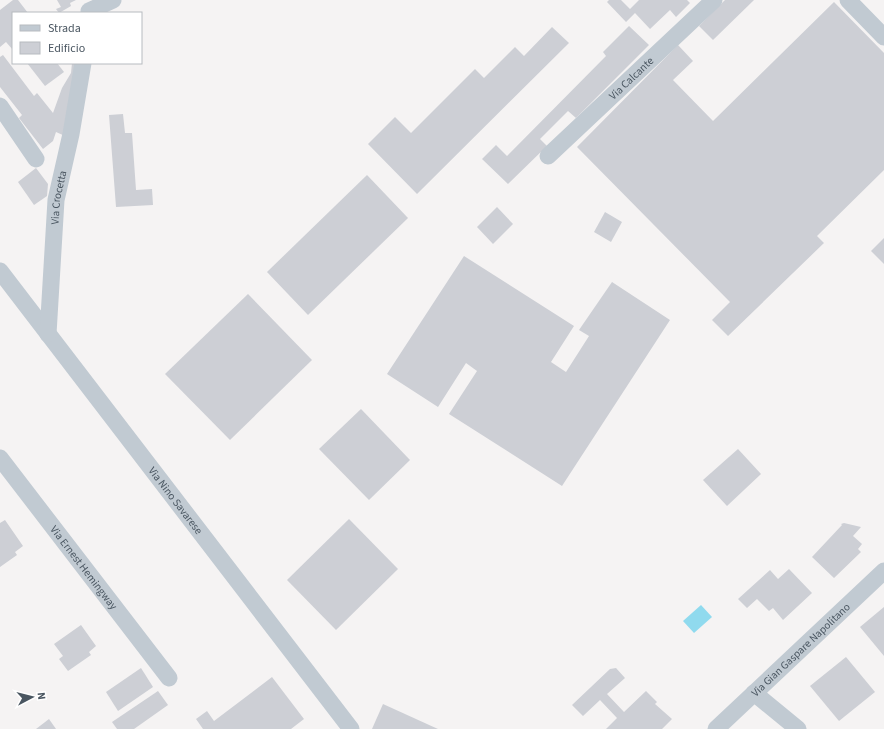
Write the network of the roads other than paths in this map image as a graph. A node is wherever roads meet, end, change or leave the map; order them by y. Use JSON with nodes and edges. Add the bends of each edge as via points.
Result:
{"nodes":[{"id":1,"x":113,"y":0,"type":"edge"},
{"id":2,"x":714,"y":0,"type":"edge"},
{"id":3,"x":848,"y":0,"type":"edge"},
{"id":4,"x":88,"y":8,"type":"edge"},
{"id":5,"x":884,"y":37,"type":"edge"},
{"id":6,"x":83,"y":64,"type":"edge"},
{"id":7,"x":0,"y":106,"type":"edge"},
{"id":8,"x":548,"y":156,"type":"dead end"},
{"id":9,"x":36,"y":159,"type":"dead end"},
{"id":10,"x":0,"y":271,"type":"edge"},
{"id":11,"x":48,"y":334,"type":"junction"},
{"id":12,"x":0,"y":458,"type":"edge"},
{"id":13,"x":884,"y":570,"type":"edge"},
{"id":14,"x":169,"y":678,"type":"dead end"},
{"id":15,"x":754,"y":693,"type":"junction"},
{"id":16,"x":351,"y":729,"type":"edge"},
{"id":17,"x":716,"y":729,"type":"edge"},
{"id":18,"x":798,"y":729,"type":"edge"}],
"edges":[{"from":1,"to":4,"type":"street"},
{"from":2,"to":8,"type":"street","name":"Via Calcante"},
{"from":3,"to":5,"type":"street"},
{"from":6,"to":11,"type":"street","name":"Via Crocetta","via":[[56,200]]},
{"from":7,"to":9,"type":"street"},
{"from":10,"to":11,"type":"street","name":"Via Nino Savarese"},
{"from":11,"to":16,"type":"street","name":"Via Nino Savarese"},
{"from":12,"to":14,"type":"street","name":"Via Ernest Hemingway"},
{"from":13,"to":15,"type":"street","name":"Via Gian Gaspare Napolitano"},
{"from":15,"to":17,"type":"street","name":"Via Gian Gaspare Napolitano"},
{"from":15,"to":18,"type":"street"}]}
